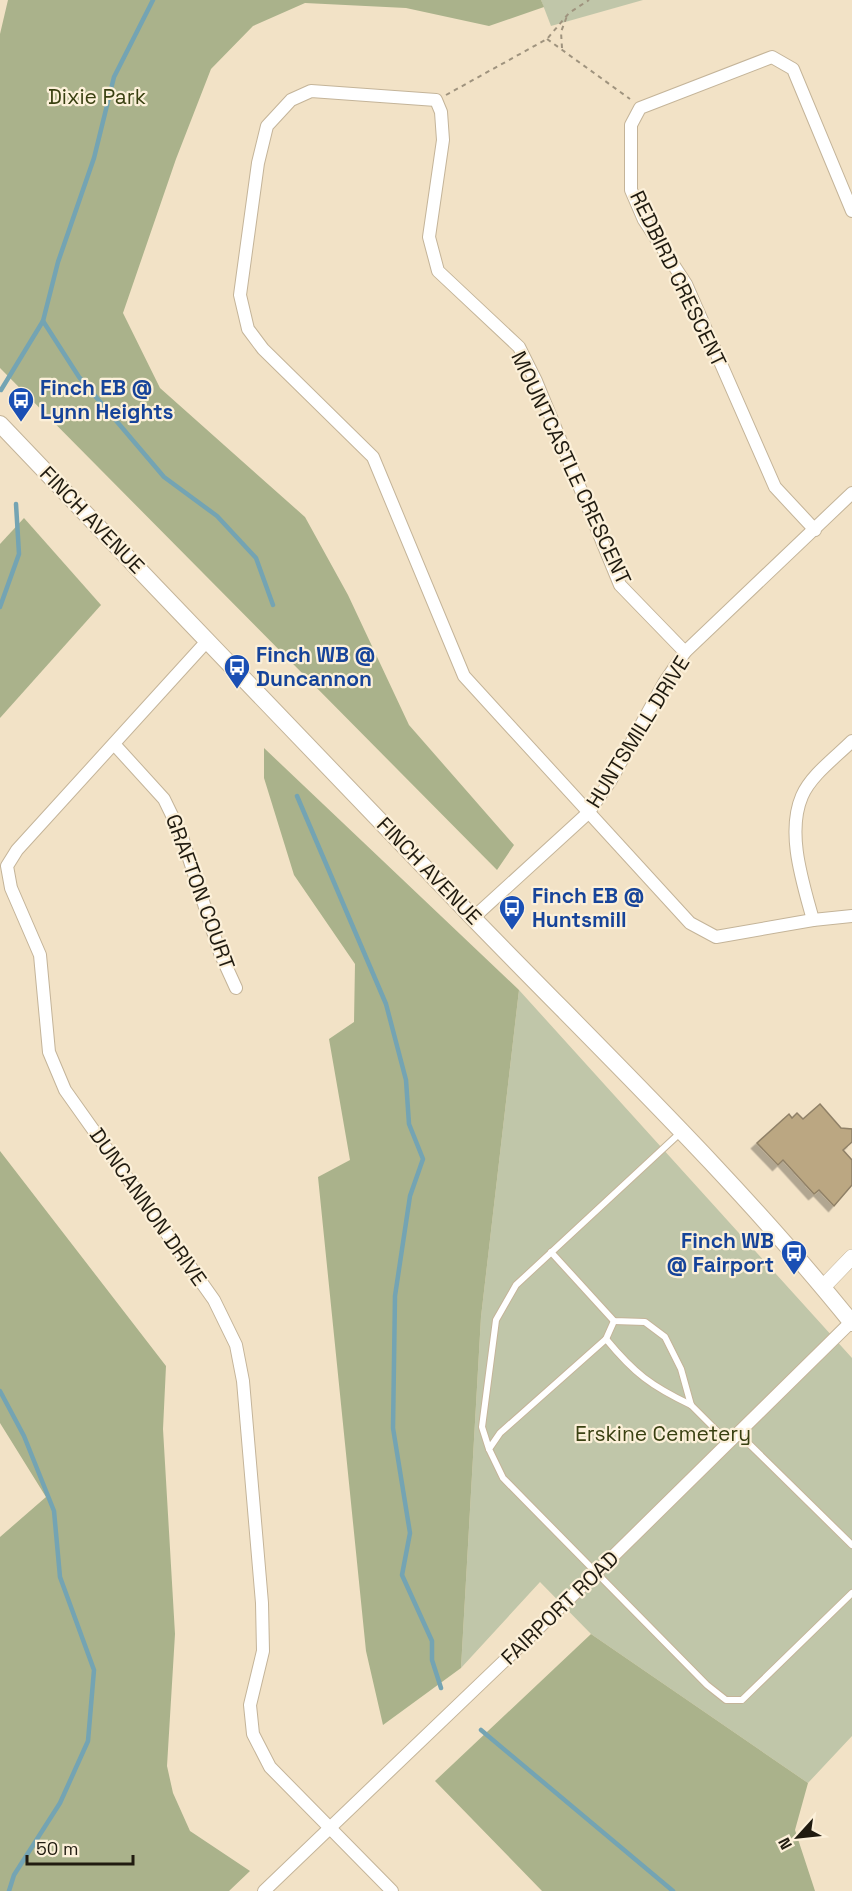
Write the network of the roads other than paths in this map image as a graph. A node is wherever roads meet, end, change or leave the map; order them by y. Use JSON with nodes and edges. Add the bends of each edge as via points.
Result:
{"nodes":[{"id":1,"x":852,"y":211,"type":"edge"},
{"id":2,"x":0,"y":424,"type":"edge"},
{"id":3,"x":852,"y":493,"type":"edge"},
{"id":4,"x":815,"y":530,"type":"junction"},
{"id":5,"x":208,"y":640,"type":"junction"},
{"id":6,"x":685,"y":652,"type":"junction"},
{"id":7,"x":852,"y":741,"type":"edge"},
{"id":8,"x":114,"y":744,"type":"junction"},
{"id":9,"x":588,"y":813,"type":"junction"},
{"id":10,"x":852,"y":916,"type":"edge"},
{"id":11,"x":473,"y":918,"type":"junction"},
{"id":12,"x":813,"y":920,"type":"junction"},
{"id":13,"x":236,"y":988,"type":"dead end"},
{"id":14,"x":683,"y":1131,"type":"junction"},
{"id":15,"x":551,"y":1252,"type":"junction"},
{"id":16,"x":852,"y":1257,"type":"edge"},
{"id":17,"x":824,"y":1286,"type":"junction"},
{"id":18,"x":614,"y":1321,"type":"junction"},
{"id":19,"x":851,"y":1322,"type":"edge"},
{"id":20,"x":606,"y":1339,"type":"junction"},
{"id":21,"x":691,"y":1405,"type":"junction"},
{"id":22,"x":739,"y":1434,"type":"junction"},
{"id":23,"x":729,"y":1443,"type":"junction"},
{"id":24,"x":489,"y":1449,"type":"junction"},
{"id":25,"x":852,"y":1545,"type":"edge"},
{"id":26,"x":597,"y":1572,"type":"junction"},
{"id":27,"x":852,"y":1593,"type":"edge"},
{"id":28,"x":331,"y":1828,"type":"junction"},
{"id":29,"x":264,"y":1891,"type":"edge"},
{"id":30,"x":392,"y":1891,"type":"edge"}],
"edges":[{"from":1,"to":4,"type":"street","name":"REDBIRD CRESCENT","via":[[793,69],[772,57],[640,108],[631,125],[631,190],[644,220],[686,284],[775,487]]},
{"from":2,"to":5,"type":"main road","name":"FINCH AVENUE"},
{"from":3,"to":4,"type":"street","name":"HUNTSMILL DRIVE"},
{"from":4,"to":6,"type":"street","name":"HUNTSMILL DRIVE"},
{"from":5,"to":8,"type":"street","name":"DUNCANNON DRIVE"},
{"from":5,"to":11,"type":"main road","name":"FINCH AVENUE"},
{"from":6,"to":9,"type":"street","name":"HUNTSMILL DRIVE"},
{"from":6,"to":9,"type":"street","name":"MOUNTCASTLE CRESCENT","via":[[620,585],[519,347],[438,271],[429,237],[443,140],[436,100],[311,91],[291,100],[267,126],[258,163],[240,295],[248,329],[263,349],[373,457],[464,676]]},
{"from":7,"to":12,"type":"street","via":[[802,796],[795,834]]},
{"from":8,"to":13,"type":"street","name":"GRAFTON COURT","via":[[164,799],[181,834],[220,953]]},
{"from":8,"to":28,"type":"street","name":"DUNCANNON DRIVE","via":[[17,850],[7,867],[11,888],[40,955],[49,1052],[65,1090],[214,1300],[236,1345],[243,1381],[262,1603],[263,1651],[250,1705],[253,1734],[270,1767]]},
{"from":9,"to":11,"type":"street","name":"HUNTSMILL DRIVE"},
{"from":9,"to":12,"type":"street","via":[[690,922],[716,937]]},
{"from":10,"to":12,"type":"street"},
{"from":11,"to":14,"type":"main road","name":"FINCH AVENUE"},
{"from":14,"to":15,"type":"lane"},
{"from":14,"to":17,"type":"main road","name":"FINCH AVENUE"},
{"from":15,"to":18,"type":"lane"},
{"from":15,"to":24,"type":"lane","via":[[516,1285],[496,1320],[482,1427]]},
{"from":16,"to":17,"type":"street"},
{"from":17,"to":19,"type":"main road","name":"FINCH AVENUE"},
{"from":18,"to":20,"type":"lane"},
{"from":18,"to":21,"type":"lane","via":[[645,1322],[665,1337],[681,1369]]},
{"from":19,"to":22,"type":"street","name":"FAIRPORT ROAD"},
{"from":20,"to":21,"type":"lane","via":[[653,1387]]},
{"from":20,"to":24,"type":"lane","via":[[500,1433]]},
{"from":21,"to":23,"type":"lane"},
{"from":22,"to":23,"type":"street","name":"FAIRPORT ROAD"},
{"from":22,"to":25,"type":"lane"},
{"from":23,"to":26,"type":"street","name":"FAIRPORT ROAD"},
{"from":24,"to":26,"type":"lane","via":[[503,1478]]},
{"from":26,"to":27,"type":"lane","via":[[726,1700],[742,1700]]},
{"from":26,"to":28,"type":"street","name":"FAIRPORT ROAD"},
{"from":28,"to":29,"type":"street","name":"FAIRPORT ROAD"},
{"from":28,"to":30,"type":"street","name":"DUNCANNON DRIVE"}]}
